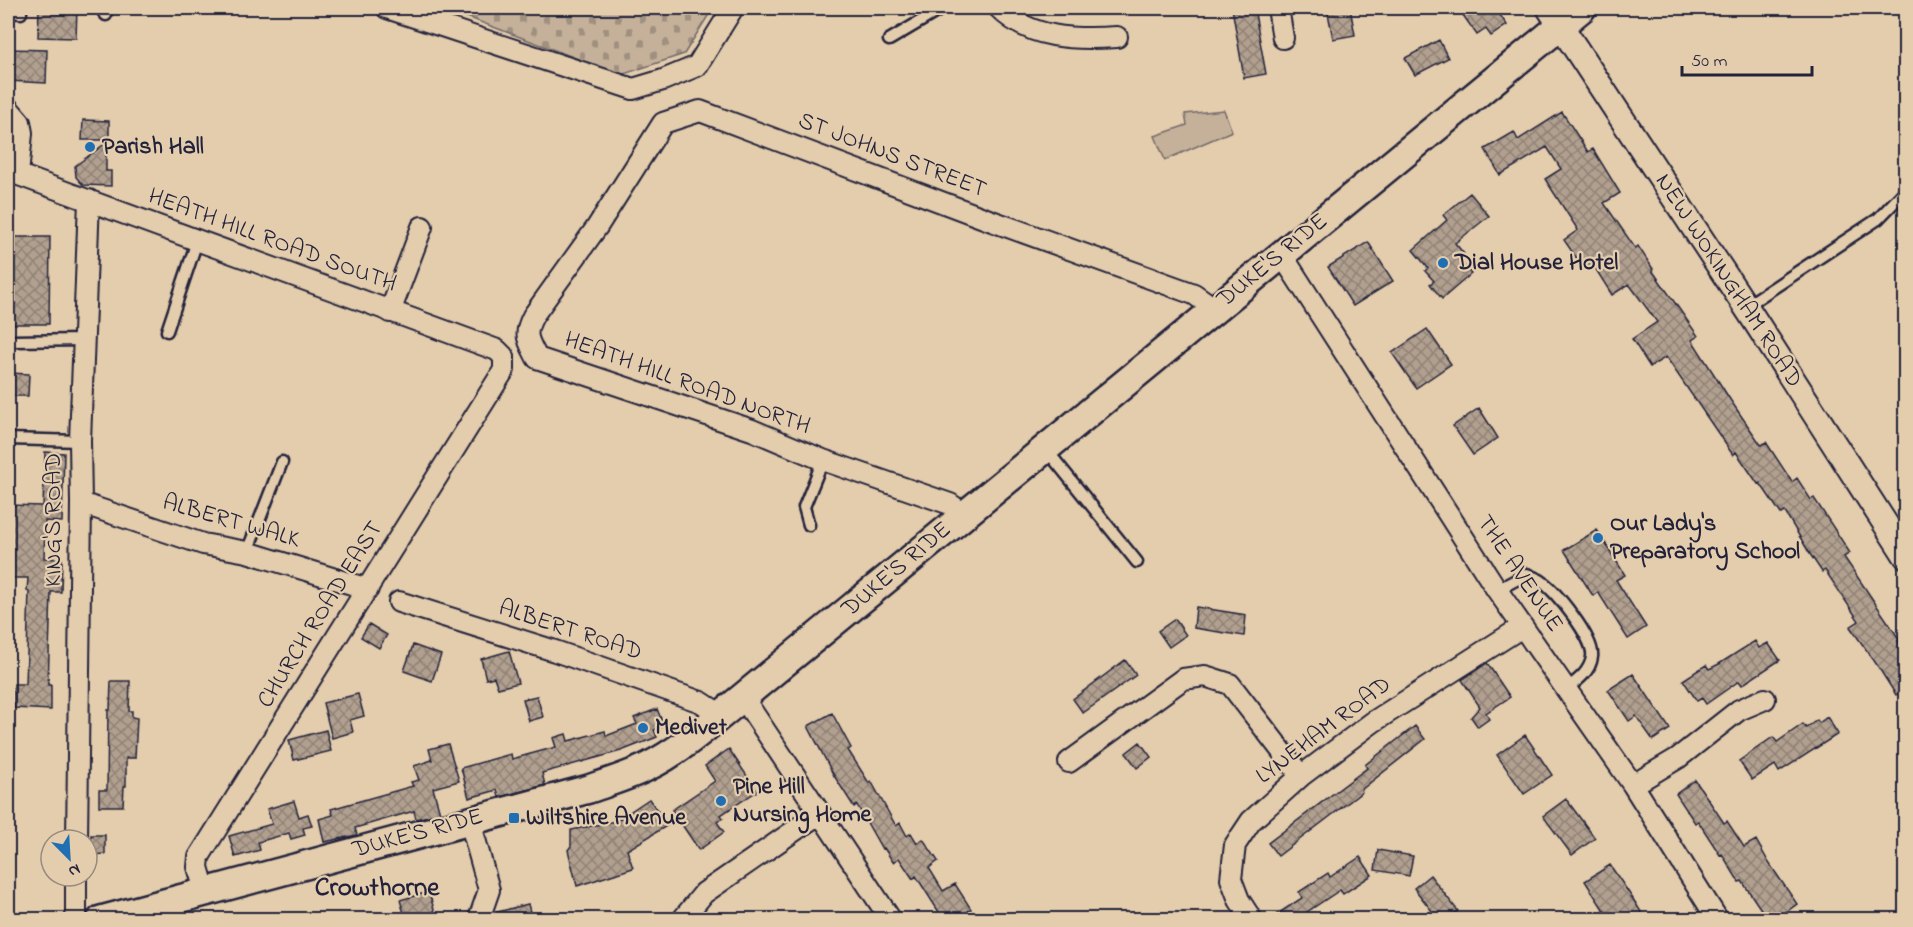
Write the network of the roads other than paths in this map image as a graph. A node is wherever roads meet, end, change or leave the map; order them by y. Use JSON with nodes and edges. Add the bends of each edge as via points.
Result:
{"nodes":[{"id":1,"x":21,"y":8,"type":"edge"},
{"id":2,"x":387,"y":8,"type":"edge"},
{"id":3,"x":733,"y":8,"type":"edge"},
{"id":4,"x":944,"y":8,"type":"edge"},
{"id":5,"x":999,"y":8,"type":"edge"},
{"id":6,"x":1278,"y":8,"type":"edge"},
{"id":7,"x":1582,"y":8,"type":"edge"},
{"id":8,"x":8,"y":12,"type":"edge"},
{"id":9,"x":1555,"y":16,"type":"edge"},
{"id":10,"x":1117,"y":37,"type":"dead end"},
{"id":11,"x":1283,"y":38,"type":"dead end"},
{"id":12,"x":888,"y":40,"type":"dead end"},
{"id":13,"x":8,"y":108,"type":"edge"},
{"id":14,"x":13,"y":173,"type":"edge"},
{"id":15,"x":1905,"y":190,"type":"edge"},
{"id":16,"x":89,"y":201,"type":"junction"},
{"id":17,"x":422,"y":226,"type":"dead end"},
{"id":18,"x":597,"y":227,"type":"joint"},
{"id":19,"x":197,"y":241,"type":"junction"},
{"id":20,"x":1282,"y":255,"type":"junction"},
{"id":21,"x":1746,"y":306,"type":"junction"},
{"id":22,"x":1214,"y":308,"type":"junction"},
{"id":23,"x":390,"y":312,"type":"junction"},
{"id":24,"x":167,"y":331,"type":"dead end"},
{"id":25,"x":84,"y":340,"type":"junction"},
{"id":26,"x":12,"y":341,"type":"dead end"},
{"id":27,"x":504,"y":370,"type":"joint"},
{"id":28,"x":8,"y":439,"type":"edge"},
{"id":29,"x":80,"y":441,"type":"junction"},
{"id":30,"x":1045,"y":448,"type":"junction"},
{"id":31,"x":823,"y":460,"type":"junction"},
{"id":32,"x":282,"y":462,"type":"dead end"},
{"id":33,"x":81,"y":503,"type":"junction"},
{"id":34,"x":964,"y":514,"type":"junction"},
{"id":35,"x":808,"y":525,"type":"dead end"},
{"id":36,"x":248,"y":552,"type":"junction"},
{"id":37,"x":1905,"y":556,"type":"edge"},
{"id":38,"x":1137,"y":562,"type":"dead end"},
{"id":39,"x":368,"y":589,"type":"junction"},
{"id":40,"x":1497,"y":590,"type":"junction"},
{"id":41,"x":399,"y":602,"type":"dead end"},
{"id":42,"x":1522,"y":627,"type":"junction"},
{"id":43,"x":1566,"y":689,"type":"junction"},
{"id":44,"x":742,"y":696,"type":"junction"},
{"id":45,"x":1765,"y":699,"type":"dead end"},
{"id":46,"x":721,"y":715,"type":"junction"},
{"id":47,"x":1069,"y":762,"type":"dead end"},
{"id":48,"x":1301,"y":776,"type":"junction"},
{"id":49,"x":1633,"y":785,"type":"junction"},
{"id":50,"x":820,"y":813,"type":"junction"},
{"id":51,"x":470,"y":820,"type":"junction"},
{"id":52,"x":77,"y":828,"type":"edge"},
{"id":53,"x":76,"y":888,"type":"edge"},
{"id":54,"x":205,"y":891,"type":"junction"},
{"id":55,"x":76,"y":920,"type":"edge"},
{"id":56,"x":101,"y":920,"type":"edge"},
{"id":57,"x":477,"y":920,"type":"edge"},
{"id":58,"x":682,"y":920,"type":"edge"},
{"id":59,"x":891,"y":920,"type":"edge"},
{"id":60,"x":1252,"y":920,"type":"edge"},
{"id":61,"x":1718,"y":920,"type":"edge"}],
"edges":[{"from":1,"to":8,"type":"lane","via":[[21,13]]},
{"from":2,"to":3,"type":"street","via":[[633,89],[697,66]]},
{"from":4,"to":12,"type":"lane"},
{"from":5,"to":10,"type":"street","via":[[1026,27],[1060,38]]},
{"from":6,"to":11,"type":"street"},
{"from":7,"to":9,"type":"main road","name":"DUKE'S RIDE"},
{"from":9,"to":20,"type":"main road","name":"DUKE'S RIDE"},
{"from":9,"to":21,"type":"street","name":"NEW WOKINGHAM ROAD"},
{"from":13,"to":14,"type":"street","via":[[20,122],[22,133]]},
{"from":14,"to":16,"type":"street","name":"HEATH HILL ROAD SOUTH"},
{"from":15,"to":21,"type":"lane","via":[[1878,219]]},
{"from":16,"to":19,"type":"street","name":"HEATH HILL ROAD SOUTH"},
{"from":16,"to":25,"type":"street","name":"KING'S ROAD"},
{"from":17,"to":23,"type":"street"},
{"from":18,"to":22,"type":"street","name":"ST JOHNS STREET","via":[[663,123],[700,111],[1194,294]]},
{"from":18,"to":31,"type":"street","name":"HEATH HILL ROAD NORTH","via":[[527,329],[537,358],[752,430]]},
{"from":19,"to":23,"type":"street","name":"HEATH HILL ROAD SOUTH"},
{"from":19,"to":24,"type":"lane"},
{"from":20,"to":22,"type":"main road","name":"DUKE'S RIDE"},
{"from":20,"to":40,"type":"street","name":"THE AVENUE"},
{"from":21,"to":37,"type":"street","name":"NEW WOKINGHAM ROAD"},
{"from":22,"to":30,"type":"main road","name":"DUKE'S RIDE"},
{"from":23,"to":27,"type":"street","name":"HEATH HILL ROAD SOUTH","via":[[497,350],[504,357]]},
{"from":25,"to":26,"type":"lane"},
{"from":25,"to":29,"type":"street","name":"KING'S ROAD"},
{"from":27,"to":39,"type":"street","name":"CHURCH ROAD EAST"},
{"from":28,"to":29,"type":"lane"},
{"from":29,"to":33,"type":"street","name":"KING'S ROAD"},
{"from":30,"to":34,"type":"main road","name":"DUKE'S RIDE"},
{"from":30,"to":38,"type":"lane"},
{"from":31,"to":34,"type":"street","name":"HEATH HILL ROAD NORTH","via":[[950,504]]},
{"from":31,"to":35,"type":"lane","via":[[804,507]]},
{"from":32,"to":36,"type":"lane"},
{"from":33,"to":36,"type":"street","name":"ALBERT WALK","via":[[203,544]]},
{"from":33,"to":52,"type":"street","name":"KING'S ROAD"},
{"from":34,"to":44,"type":"main road","name":"DUKE'S RIDE"},
{"from":36,"to":39,"type":"street","name":"ALBERT WALK"},
{"from":39,"to":54,"type":"street","name":"CHURCH ROAD EAST","via":[[199,857]]},
{"from":40,"to":42,"type":"street","name":"THE AVENUE"},
{"from":40,"to":43,"type":"lane","via":[[1527,574],[1540,580],[1585,634],[1592,648],[1591,663],[1582,677]]},
{"from":41,"to":46,"type":"street","name":"ALBERT ROAD","via":[[690,698]]},
{"from":42,"to":43,"type":"street","name":"THE AVENUE"},
{"from":42,"to":48,"type":"street","name":"LYNEHAM ROAD","via":[[1373,722]]},
{"from":43,"to":49,"type":"street","name":"THE AVENUE"},
{"from":44,"to":46,"type":"main road","name":"DUKE'S RIDE"},
{"from":44,"to":50,"type":"street"},
{"from":45,"to":49,"type":"street","via":[[1739,710],[1678,758]]},
{"from":46,"to":51,"type":"main road","name":"DUKE'S RIDE","via":[[665,757],[624,777]]},
{"from":47,"to":48,"type":"street","via":[[1183,679],[1205,676],[1230,684]]},
{"from":48,"to":60,"type":"street","name":"LYNEHAM ROAD","via":[[1251,820],[1235,845],[1231,879]]},
{"from":49,"to":61,"type":"street","name":"THE AVENUE"},
{"from":50,"to":58,"type":"street","via":[[704,893]]},
{"from":50,"to":59,"type":"street"},
{"from":51,"to":54,"type":"main road","name":"DUKE'S RIDE"},
{"from":51,"to":57,"type":"street","via":[[489,890]]},
{"from":53,"to":55,"type":"street"},
{"from":54,"to":56,"type":"main road","name":"DUKE'S RIDE"}]}
